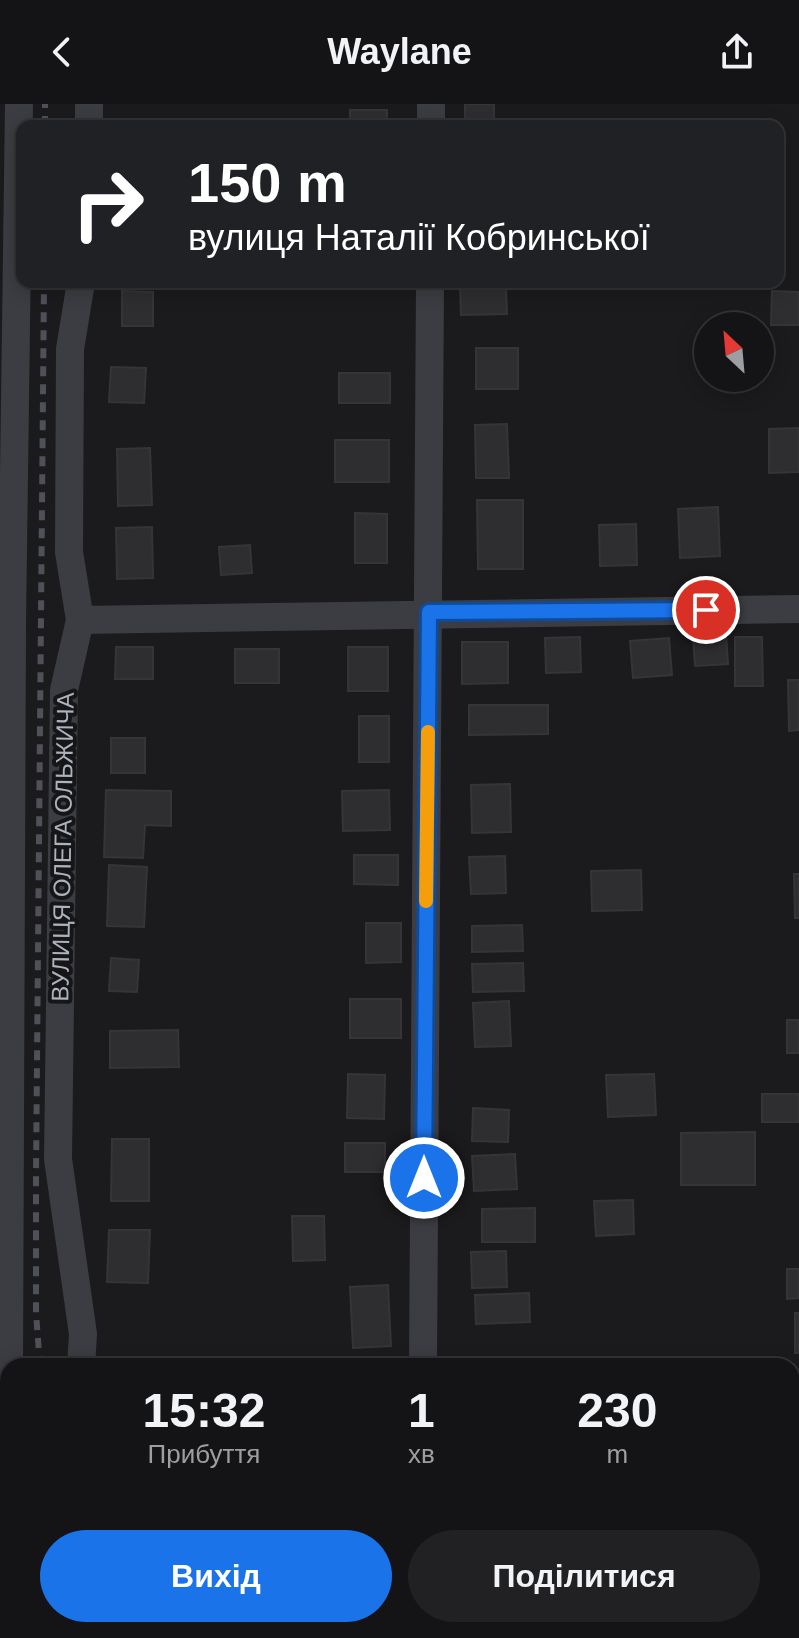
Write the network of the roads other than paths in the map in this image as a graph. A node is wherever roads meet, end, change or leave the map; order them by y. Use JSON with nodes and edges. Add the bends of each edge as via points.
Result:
{"nodes":[{"id":1,"x":16,"y":123,"type":"edge"},
{"id":2,"x":9,"y":166,"type":"edge"},
{"id":3,"x":80,"y":288,"type":"edge"},
{"id":4,"x":430,"y":288,"type":"edge"},
{"id":5,"x":799,"y":609,"type":"edge"},
{"id":6,"x":429,"y":612,"type":"junction"},
{"id":7,"x":80,"y":620,"type":"junction"},
{"id":8,"x":6,"y":623,"type":"edge"},
{"id":9,"x":9,"y":1358,"type":"edge"},
{"id":10,"x":82,"y":1358,"type":"edge"},
{"id":11,"x":423,"y":1358,"type":"edge"}],
"edges":[{"from":1,"to":2,"type":"street","name":"ВУЛИЦЯ ОЛЕГА ОЛЬЖИЧА"},
{"from":2,"to":8,"type":"street","name":"ВУЛИЦЯ ОЛЕГА ОЛЬЖИЧА"},
{"from":3,"to":7,"type":"street","name":"ВУЛИЦЯ ОЛЕГА ОЛЬЖИЧА","via":[[70,349],[69,552]]},
{"from":4,"to":6,"type":"street"},
{"from":5,"to":6,"type":"street"},
{"from":6,"to":7,"type":"street"},
{"from":6,"to":11,"type":"street"},
{"from":7,"to":10,"type":"street","name":"ВУЛИЦЯ ОЛЕГА ОЛЬЖИЧА","via":[[64,690],[58,1159],[83,1334]]},
{"from":8,"to":9,"type":"street","name":"ВУЛИЦЯ ОЛЕГА ОЛЬЖИЧА"}]}
